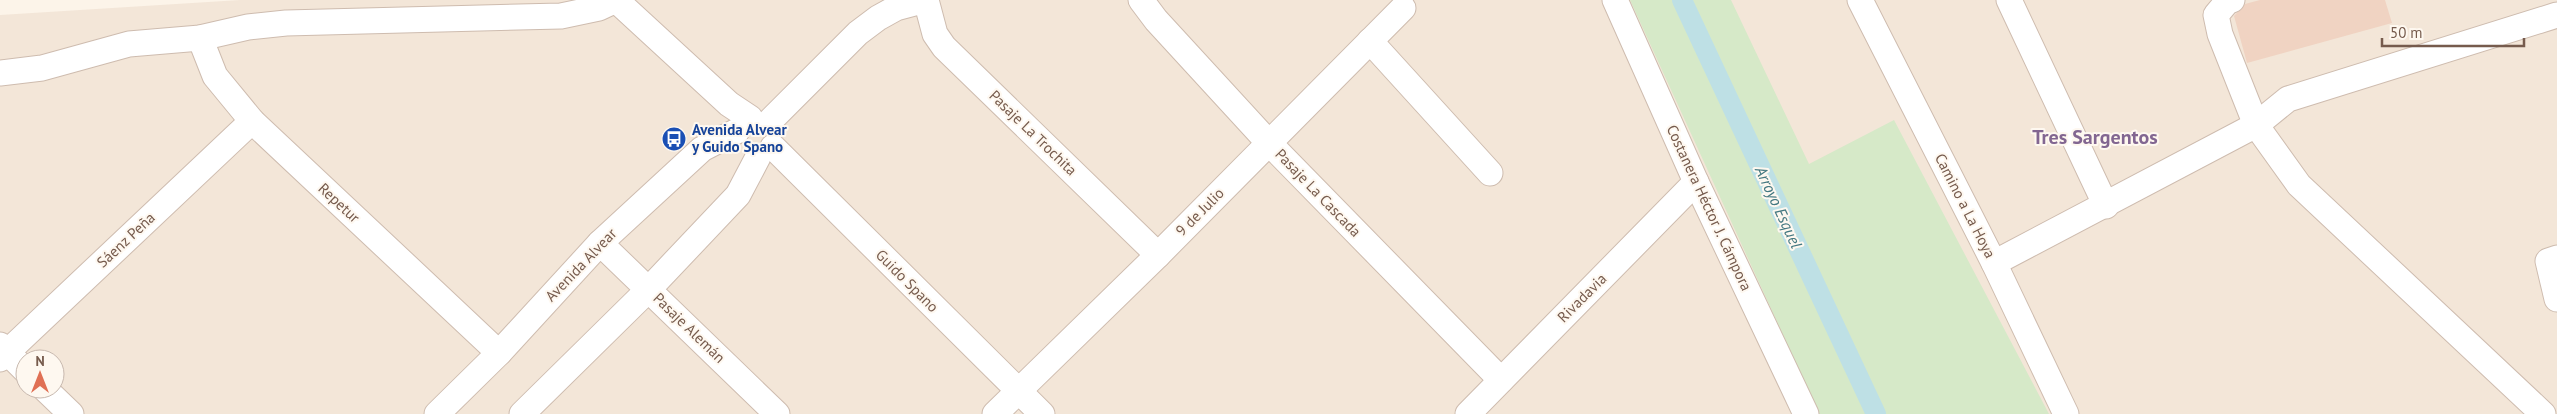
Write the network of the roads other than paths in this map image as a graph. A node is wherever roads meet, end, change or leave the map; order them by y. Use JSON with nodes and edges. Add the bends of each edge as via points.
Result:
{"nodes":[{"id":1,"x":616,"y":0,"type":"edge"},
{"id":2,"x":926,"y":0,"type":"edge"},
{"id":3,"x":1141,"y":0,"type":"edge"},
{"id":4,"x":1615,"y":0,"type":"edge"},
{"id":5,"x":1860,"y":0,"type":"edge"},
{"id":6,"x":2009,"y":0,"type":"edge"},
{"id":7,"x":2232,"y":0,"type":"edge"},
{"id":8,"x":1403,"y":8,"type":"dead end"},
{"id":9,"x":2557,"y":15,"type":"edge"},
{"id":10,"x":200,"y":38,"type":"junction"},
{"id":11,"x":1370,"y":41,"type":"junction"},
{"id":12,"x":0,"y":73,"type":"edge"},
{"id":13,"x":252,"y":121,"type":"junction"},
{"id":14,"x":749,"y":124,"type":"junction"},
{"id":15,"x":2256,"y":125,"type":"junction"},
{"id":16,"x":1269,"y":143,"type":"junction"},
{"id":17,"x":765,"y":152,"type":"junction"},
{"id":18,"x":1490,"y":173,"type":"dead end"},
{"id":19,"x":1696,"y":182,"type":"junction"},
{"id":20,"x":2106,"y":206,"type":"junction"},
{"id":21,"x":600,"y":243,"type":"junction"},
{"id":22,"x":1158,"y":255,"type":"junction"},
{"id":23,"x":2557,"y":258,"type":"edge"},
{"id":24,"x":1994,"y":263,"type":"junction"},
{"id":25,"x":649,"y":289,"type":"junction"},
{"id":26,"x":2557,"y":299,"type":"edge"},
{"id":27,"x":2,"y":352,"type":"edge"},
{"id":28,"x":499,"y":353,"type":"junction"},
{"id":29,"x":15,"y":362,"type":"edge"},
{"id":30,"x":1502,"y":380,"type":"junction"},
{"id":31,"x":1018,"y":391,"type":"junction"},
{"id":32,"x":55,"y":399,"type":"edge"},
{"id":33,"x":766,"y":410,"type":"edge"},
{"id":34,"x":71,"y":414,"type":"edge"},
{"id":35,"x":437,"y":414,"type":"edge"},
{"id":36,"x":522,"y":414,"type":"edge"},
{"id":37,"x":996,"y":414,"type":"edge"},
{"id":38,"x":1042,"y":414,"type":"edge"},
{"id":39,"x":1468,"y":414,"type":"edge"},
{"id":40,"x":1806,"y":414,"type":"edge"},
{"id":41,"x":2066,"y":414,"type":"edge"},
{"id":42,"x":2543,"y":414,"type":"edge"}],
"edges":[{"from":1,"to":10,"type":"street","via":[[599,8],[561,16],[286,23],[248,27]]},
{"from":1,"to":14,"type":"street"},
{"from":2,"to":14,"type":"street","name":"Avenida Alvear","via":[[896,8],[878,18]]},
{"from":2,"to":22,"type":"street","name":"Pasaje La Trochita","via":[[935,34],[944,47]]},
{"from":3,"to":16,"type":"street","name":"Pasaje La Cascada"},
{"from":4,"to":19,"type":"street","name":"Costanera Héctor J. Cámpora"},
{"from":5,"to":24,"type":"street","name":"Camino a La Hoya"},
{"from":6,"to":20,"type":"street"},
{"from":7,"to":15,"type":"street","via":[[2216,15],[2220,34]]},
{"from":8,"to":11,"type":"street","name":"9 de Julio"},
{"from":9,"to":15,"type":"street","via":[[2288,99]]},
{"from":10,"to":12,"type":"street","via":[[129,44],[42,68]]},
{"from":10,"to":13,"type":"street","name":"Repetur","via":[[215,76]]},
{"from":11,"to":16,"type":"street","name":"9 de Julio"},
{"from":11,"to":18,"type":"street"},
{"from":13,"to":27,"type":"street","name":"Sáenz Peña"},
{"from":13,"to":28,"type":"street","name":"Repetur"},
{"from":14,"to":17,"type":"street","via":[[775,134]]},
{"from":14,"to":17,"type":"street","name":"Guido Spano","via":[[736,142],[747,155]]},
{"from":14,"to":21,"type":"street","name":"Avenida Alvear","via":[[702,149]]},
{"from":15,"to":20,"type":"street"},
{"from":15,"to":42,"type":"street","via":[[2299,185]]},
{"from":16,"to":22,"type":"street","name":"9 de Julio"},
{"from":16,"to":30,"type":"street","name":"Pasaje La Cascada"},
{"from":17,"to":25,"type":"street","via":[[738,194]]},
{"from":17,"to":31,"type":"street","name":"Guido Spano"},
{"from":19,"to":30,"type":"street","name":"Rivadavia"},
{"from":19,"to":40,"type":"street","name":"Costanera Héctor J. Cámpora"},
{"from":20,"to":24,"type":"street"},
{"from":21,"to":25,"type":"street","name":"Pasaje Alemán"},
{"from":21,"to":28,"type":"street","name":"Avenida Alvear"},
{"from":22,"to":31,"type":"street","name":"9 de Julio"},
{"from":23,"to":26,"type":"street","via":[[2548,261]]},
{"from":24,"to":41,"type":"street","name":"Camino a La Hoya"},
{"from":25,"to":33,"type":"street","name":"Pasaje Alemán"},
{"from":25,"to":36,"type":"street"},
{"from":27,"to":29,"type":"street"},
{"from":28,"to":35,"type":"street","name":"Avenida Alvear"},
{"from":30,"to":39,"type":"street","name":"Rivadavia"},
{"from":31,"to":37,"type":"street","name":"9 de Julio"},
{"from":31,"to":38,"type":"street","name":"Guido Spano"},
{"from":32,"to":34,"type":"street"}]}
